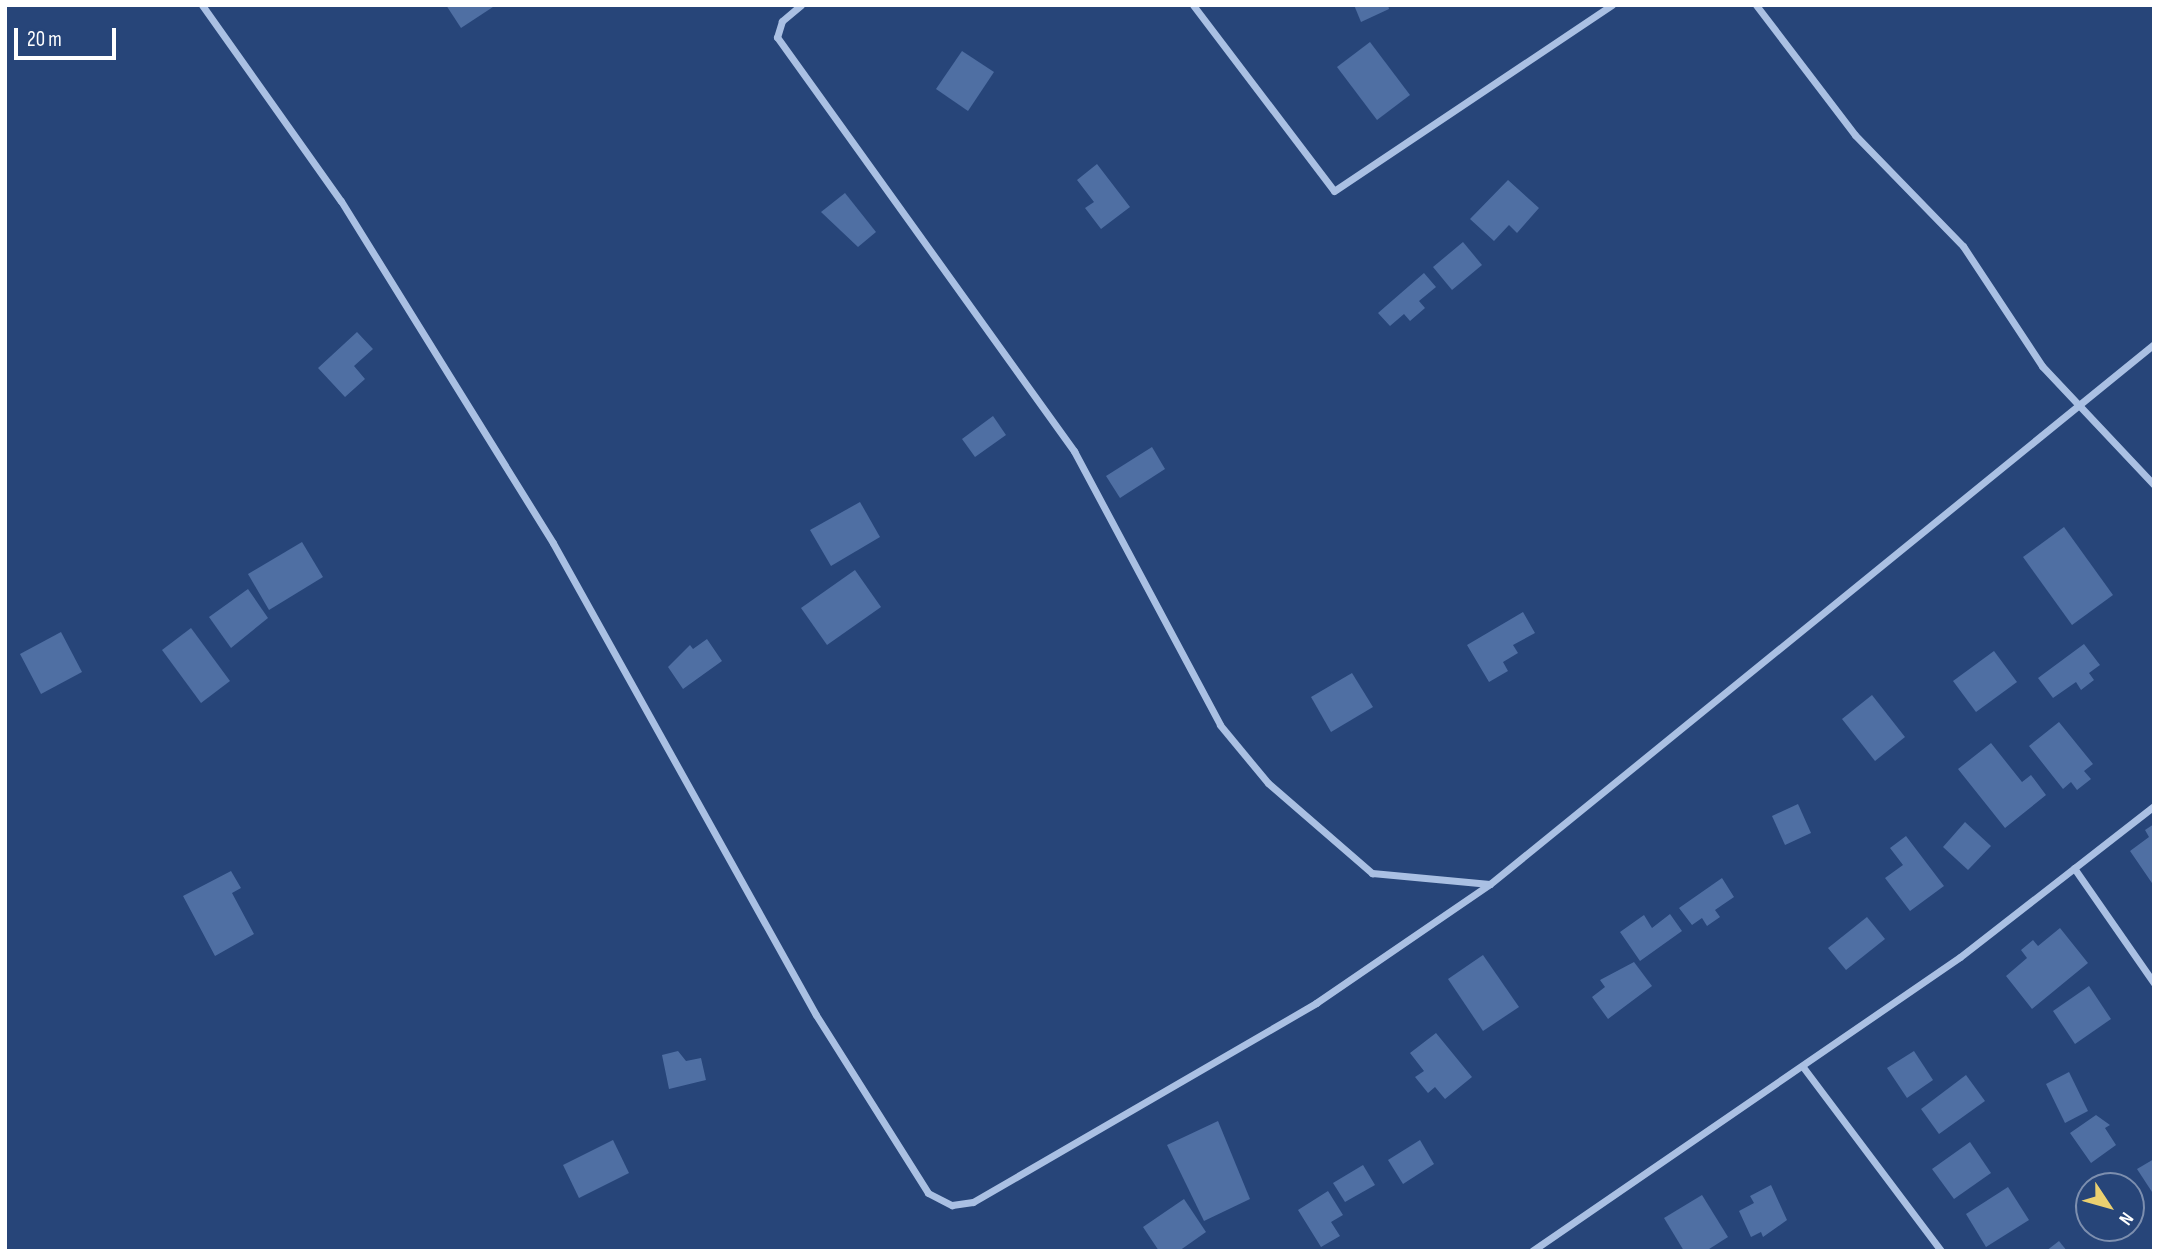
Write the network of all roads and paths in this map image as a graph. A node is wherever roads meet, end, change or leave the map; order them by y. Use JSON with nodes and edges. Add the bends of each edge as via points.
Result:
{"nodes":[{"id":1,"x":202,"y":5,"type":"edge"},
{"id":2,"x":801,"y":5,"type":"edge"},
{"id":3,"x":1193,"y":5,"type":"edge"},
{"id":4,"x":1612,"y":5,"type":"edge"},
{"id":5,"x":1756,"y":5,"type":"edge"},
{"id":6,"x":2154,"y":344,"type":"edge"},
{"id":7,"x":2080,"y":406,"type":"junction"},
{"id":8,"x":2154,"y":485,"type":"edge"},
{"id":9,"x":2154,"y":806,"type":"edge"},
{"id":10,"x":2074,"y":868,"type":"junction"},
{"id":11,"x":1490,"y":884,"type":"junction"},
{"id":12,"x":2154,"y":982,"type":"edge"},
{"id":13,"x":1803,"y":1067,"type":"junction"},
{"id":14,"x":1532,"y":1251,"type":"edge"},
{"id":15,"x":1941,"y":1251,"type":"edge"}],
"edges":[{"from":1,"to":11,"type":"street","via":[[341,201],[553,543],[816,1014],[928,1193],[952,1205],[973,1202],[1316,1003]]},
{"from":2,"to":11,"type":"street","via":[[782,21],[777,37],[1074,451],[1220,725],[1268,783],[1372,873]]},
{"from":3,"to":4,"type":"street","via":[[1334,191]]},
{"from":5,"to":7,"type":"street","via":[[1855,135],[1963,246],[2042,366]]},
{"from":6,"to":7,"type":"street"},
{"from":7,"to":8,"type":"street"},
{"from":7,"to":11,"type":"street"},
{"from":9,"to":10,"type":"street"},
{"from":10,"to":12,"type":"street"},
{"from":10,"to":13,"type":"street"},
{"from":13,"to":14,"type":"street"},
{"from":13,"to":15,"type":"street"}]}
